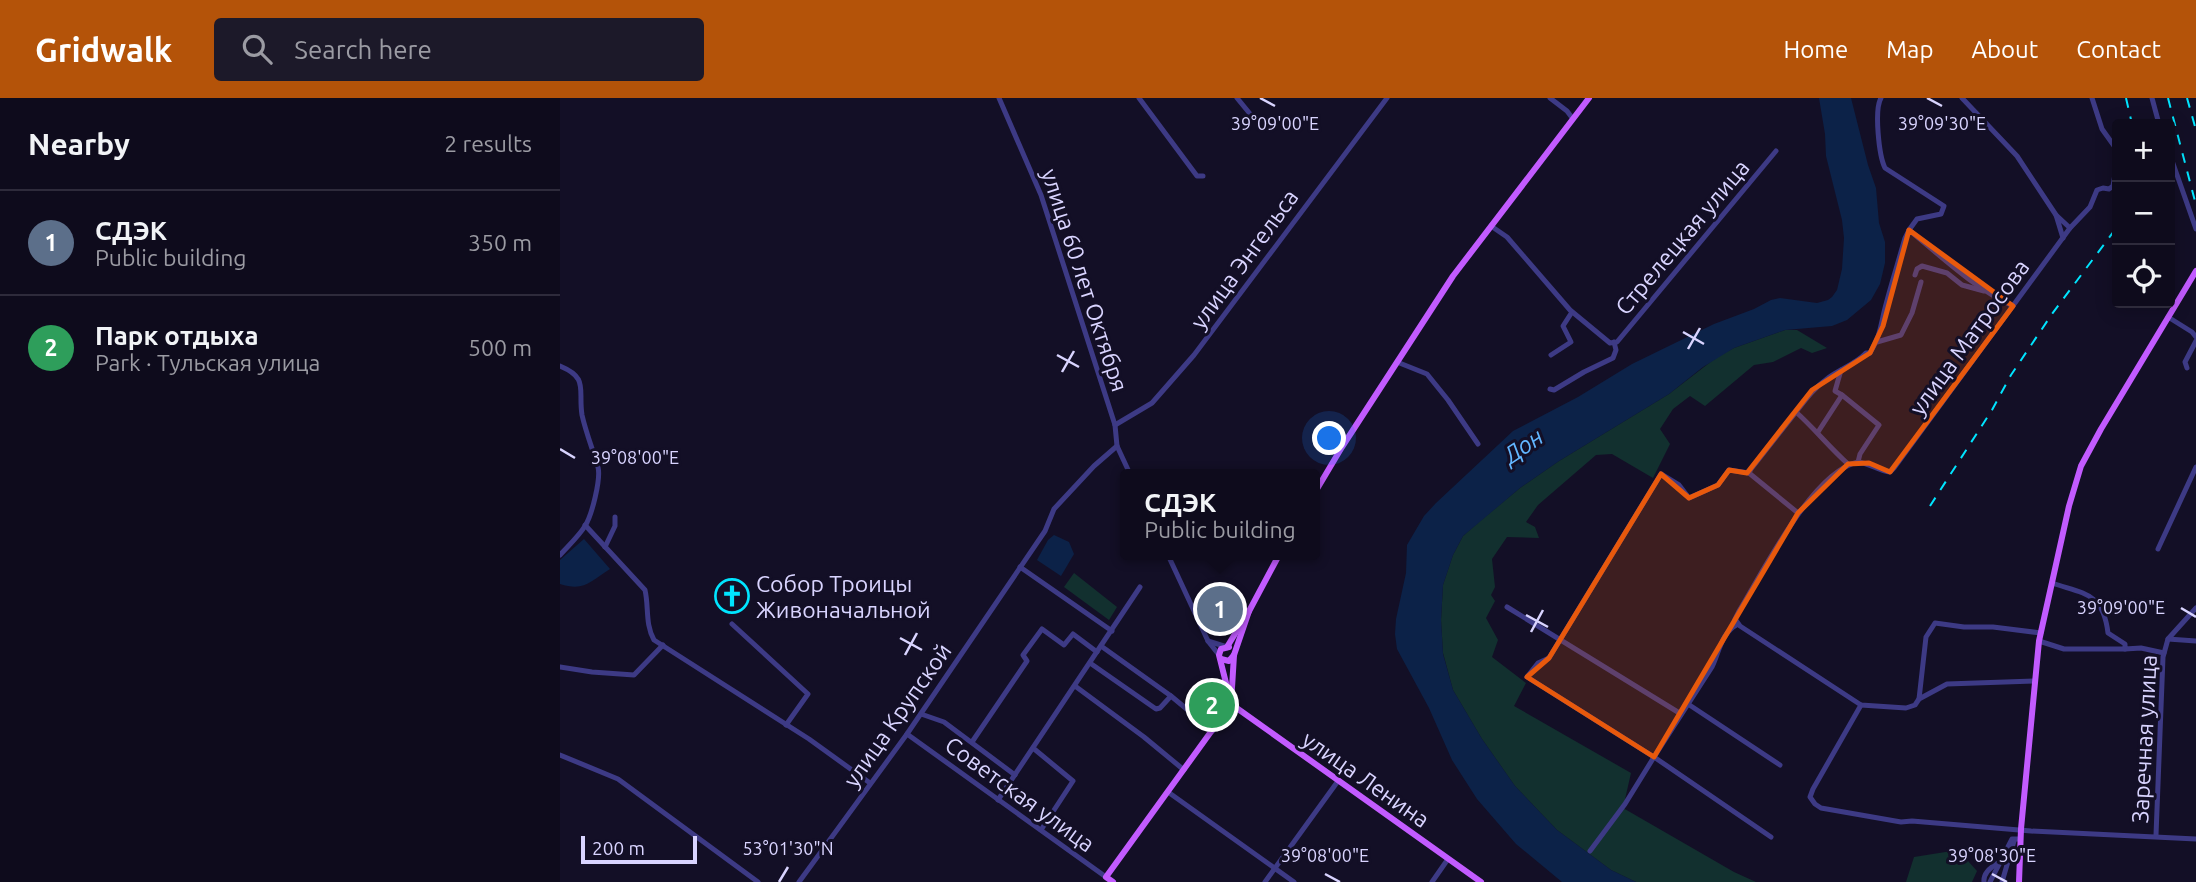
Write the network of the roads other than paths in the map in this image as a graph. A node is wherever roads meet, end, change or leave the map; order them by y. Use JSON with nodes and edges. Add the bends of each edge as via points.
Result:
{"nodes":[{"id":1,"x":999,"y":98,"type":"edge"},
{"id":2,"x":1139,"y":98,"type":"edge"},
{"id":3,"x":1237,"y":98,"type":"edge"},
{"id":4,"x":1387,"y":98,"type":"edge"},
{"id":5,"x":1550,"y":98,"type":"edge"},
{"id":6,"x":1589,"y":98,"type":"edge"},
{"id":7,"x":1881,"y":98,"type":"edge"},
{"id":8,"x":1962,"y":98,"type":"edge"},
{"id":9,"x":2092,"y":98,"type":"edge"},
{"id":10,"x":2152,"y":98,"type":"edge"},
{"id":11,"x":1251,"y":115,"type":"dead end"},
{"id":12,"x":1573,"y":119,"type":"junction"},
{"id":13,"x":2158,"y":119,"type":"edge"},
{"id":14,"x":2112,"y":143,"type":"edge"},
{"id":15,"x":1776,"y":151,"type":"dead end"},
{"id":16,"x":2175,"y":169,"type":"edge"},
{"id":17,"x":1203,"y":176,"type":"dead end"},
{"id":18,"x":2114,"y":182,"type":"edge"},
{"id":19,"x":2056,"y":215,"type":"junction"},
{"id":20,"x":1491,"y":226,"type":"junction"},
{"id":21,"x":2070,"y":228,"type":"junction"},
{"id":22,"x":2196,"y":229,"type":"edge"},
{"id":23,"x":1909,"y":230,"type":"junction"},
{"id":24,"x":2063,"y":238,"type":"junction"},
{"id":25,"x":2196,"y":271,"type":"edge"},
{"id":26,"x":1947,"y":273,"type":"junction"},
{"id":27,"x":1915,"y":275,"type":"dead end"},
{"id":28,"x":1968,"y":278,"type":"junction"},
{"id":29,"x":1922,"y":282,"type":"dead end"},
{"id":30,"x":2188,"y":283,"type":"junction"},
{"id":31,"x":2196,"y":290,"type":"edge"},
{"id":32,"x":1986,"y":291,"type":"junction"},
{"id":33,"x":2013,"y":306,"type":"junction"},
{"id":34,"x":1572,"y":312,"type":"junction"},
{"id":35,"x":2168,"y":317,"type":"junction"},
{"id":36,"x":2196,"y":339,"type":"edge"},
{"id":37,"x":1614,"y":342,"type":"junction"},
{"id":38,"x":1877,"y":342,"type":"junction"},
{"id":39,"x":1551,"y":355,"type":"dead end"},
{"id":40,"x":1397,"y":362,"type":"junction"},
{"id":41,"x":560,"y":366,"type":"edge"},
{"id":42,"x":2187,"y":368,"type":"dead end"},
{"id":43,"x":1841,"y":370,"type":"junction"},
{"id":44,"x":1550,"y":389,"type":"dead end"},
{"id":45,"x":1842,"y":395,"type":"junction"},
{"id":46,"x":1796,"y":412,"type":"junction"},
{"id":47,"x":1115,"y":425,"type":"junction"},
{"id":48,"x":1818,"y":432,"type":"junction"},
{"id":49,"x":1478,"y":444,"type":"dead end"},
{"id":50,"x":1117,"y":446,"type":"junction"},
{"id":51,"x":1858,"y":462,"type":"junction"},
{"id":52,"x":1848,"y":464,"type":"junction"},
{"id":53,"x":2196,"y":467,"type":"edge"},
{"id":54,"x":1128,"y":469,"type":"edge"},
{"id":55,"x":1749,"y":474,"type":"junction"},
{"id":56,"x":1320,"y":484,"type":"edge"},
{"id":57,"x":1798,"y":513,"type":"junction"},
{"id":58,"x":615,"y":517,"type":"dead end"},
{"id":59,"x":586,"y":526,"type":"junction"},
{"id":60,"x":605,"y":547,"type":"junction"},
{"id":61,"x":2158,"y":549,"type":"dead end"},
{"id":62,"x":560,"y":555,"type":"edge"},
{"id":63,"x":1170,"y":560,"type":"edge"},
{"id":64,"x":1276,"y":560,"type":"edge"},
{"id":65,"x":1020,"y":567,"type":"junction"},
{"id":66,"x":2052,"y":583,"type":"junction"},
{"id":67,"x":1140,"y":587,"type":"dead end"},
{"id":68,"x":1507,"y":607,"type":"dead end"},
{"id":69,"x":2196,"y":608,"type":"edge"},
{"id":70,"x":1249,"y":611,"type":"junction"},
{"id":71,"x":732,"y":624,"type":"dead end"},
{"id":72,"x":1738,"y":624,"type":"junction"},
{"id":73,"x":1112,"y":631,"type":"junction"},
{"id":74,"x":2040,"y":637,"type":"junction"},
{"id":75,"x":1560,"y":640,"type":"junction"},
{"id":76,"x":2196,"y":640,"type":"edge"},
{"id":77,"x":1208,"y":641,"type":"junction"},
{"id":78,"x":2168,"y":642,"type":"junction"},
{"id":79,"x":663,"y":645,"type":"junction"},
{"id":80,"x":1101,"y":646,"type":"junction"},
{"id":81,"x":1227,"y":647,"type":"junction"},
{"id":82,"x":2125,"y":649,"type":"junction"},
{"id":83,"x":1097,"y":652,"type":"junction"},
{"id":84,"x":2165,"y":653,"type":"junction"},
{"id":85,"x":1234,"y":655,"type":"junction"},
{"id":86,"x":1220,"y":657,"type":"junction"},
{"id":87,"x":1090,"y":663,"type":"junction"},
{"id":88,"x":560,"y":667,"type":"edge"},
{"id":89,"x":2034,"y":681,"type":"junction"},
{"id":90,"x":1075,"y":686,"type":"junction"},
{"id":91,"x":1171,"y":696,"type":"junction"},
{"id":92,"x":1919,"y":699,"type":"junction"},
{"id":93,"x":1231,"y":704,"type":"junction"},
{"id":94,"x":1688,"y":704,"type":"junction"},
{"id":95,"x":1861,"y":705,"type":"junction"},
{"id":96,"x":921,"y":714,"type":"junction"},
{"id":97,"x":1681,"y":715,"type":"junction"},
{"id":98,"x":786,"y":725,"type":"junction"},
{"id":99,"x":1213,"y":731,"type":"junction"},
{"id":100,"x":907,"y":734,"type":"junction"},
{"id":101,"x":972,"y":742,"type":"junction"},
{"id":102,"x":1033,"y":748,"type":"junction"},
{"id":103,"x":560,"y":755,"type":"edge"},
{"id":104,"x":1654,"y":758,"type":"junction"},
{"id":105,"x":1780,"y":765,"type":"dead end"},
{"id":106,"x":1184,"y":771,"type":"junction"},
{"id":107,"x":1015,"y":775,"type":"junction"},
{"id":108,"x":1338,"y":781,"type":"junction"},
{"id":109,"x":870,"y":783,"type":"junction"},
{"id":110,"x":1168,"y":792,"type":"junction"},
{"id":111,"x":999,"y":800,"type":"junction"},
{"id":112,"x":2019,"y":829,"type":"junction"},
{"id":113,"x":1041,"y":830,"type":"junction"},
{"id":114,"x":2156,"y":835,"type":"junction"},
{"id":115,"x":1771,"y":837,"type":"dead end"},
{"id":116,"x":2017,"y":839,"type":"junction"},
{"id":117,"x":2196,"y":839,"type":"edge"},
{"id":118,"x":1590,"y":851,"type":"dead end"},
{"id":119,"x":1448,"y":859,"type":"junction"},
{"id":120,"x":2001,"y":861,"type":"junction"},
{"id":121,"x":1275,"y":868,"type":"junction"},
{"id":122,"x":1106,"y":877,"type":"junction"},
{"id":123,"x":758,"y":882,"type":"edge"},
{"id":124,"x":799,"y":882,"type":"edge"},
{"id":125,"x":1113,"y":882,"type":"edge"},
{"id":126,"x":1265,"y":882,"type":"edge"},
{"id":127,"x":1294,"y":882,"type":"edge"},
{"id":128,"x":1432,"y":882,"type":"edge"},
{"id":129,"x":1481,"y":882,"type":"edge"},
{"id":130,"x":1984,"y":882,"type":"edge"},
{"id":131,"x":1990,"y":882,"type":"edge"},
{"id":132,"x":2002,"y":882,"type":"edge"},
{"id":133,"x":2019,"y":882,"type":"edge"}],
"edges":[{"from":1,"to":47,"type":"street","name":"улица 60 лет Октября","via":[[1041,195]]},
{"from":2,"to":17,"type":"street","via":[[1196,176]]},
{"from":3,"to":11,"type":"street"},
{"from":4,"to":47,"type":"street","name":"улица Энгельса","via":[[1194,355],[1152,403]]},
{"from":5,"to":12,"type":"street"},
{"from":6,"to":12,"type":"main road"},
{"from":7,"to":23,"type":"street","via":[[1876,121],[1885,168],[1944,206],[1941,214],[1917,219]]},
{"from":8,"to":19,"type":"street","via":[[2017,156]]},
{"from":9,"to":14,"type":"street"},
{"from":10,"to":13,"type":"street"},
{"from":12,"to":20,"type":"main road"},
{"from":15,"to":37,"type":"street","name":"Стрелецкая улица"},
{"from":16,"to":22,"type":"street"},
{"from":18,"to":21,"type":"street","name":"улица Матросова","via":[[2109,189],[2097,190],[2090,207]]},
{"from":19,"to":21,"type":"street"},
{"from":19,"to":24,"type":"street"},
{"from":20,"to":34,"type":"street","name":"Стрелецкая улица","via":[[1507,237]]},
{"from":20,"to":40,"type":"main road"},
{"from":21,"to":24,"type":"street","name":"улица Матросова"},
{"from":23,"to":28,"type":"street"},
{"from":23,"to":38,"type":"street"},
{"from":24,"to":33,"type":"street","name":"улица Матросова"},
{"from":25,"to":30,"type":"main road"},
{"from":26,"to":27,"type":"street","via":[[1922,266]]},
{"from":26,"to":28,"type":"street"},
{"from":26,"to":32,"type":"street","via":[[1969,288]]},
{"from":28,"to":32,"type":"street"},
{"from":29,"to":38,"type":"street","via":[[1901,335]]},
{"from":30,"to":31,"type":"street"},
{"from":30,"to":35,"type":"main road"},
{"from":32,"to":33,"type":"street"},
{"from":33,"to":51,"type":"street","name":"улица Матросова","via":[[1890,472]]},
{"from":34,"to":37,"type":"street","name":"Стрелецкая улица","via":[[1609,343]]},
{"from":34,"to":39,"type":"street","via":[[1563,326],[1571,342]]},
{"from":35,"to":36,"type":"street"},
{"from":35,"to":66,"type":"main road","via":[[2081,466]]},
{"from":36,"to":42,"type":"street","via":[[2185,362]]},
{"from":37,"to":44,"type":"street","name":"Стрелецкая улица","via":[[1613,358]]},
{"from":38,"to":43,"type":"street","via":[[1870,353]]},
{"from":40,"to":49,"type":"street","via":[[1427,374]]},
{"from":40,"to":56,"type":"main road"},
{"from":41,"to":59,"type":"street","via":[[575,373],[581,382],[582,413],[599,471]]},
{"from":43,"to":45,"type":"street","via":[[1835,391]]},
{"from":43,"to":46,"type":"street","via":[[1812,390]]},
{"from":45,"to":48,"type":"street"},
{"from":45,"to":51,"type":"street","via":[[1879,425]]},
{"from":46,"to":48,"type":"street"},
{"from":46,"to":55,"type":"street"},
{"from":47,"to":50,"type":"street","name":"улица 60 лет Октября"},
{"from":48,"to":52,"type":"street"},
{"from":50,"to":54,"type":"street","name":"улица 60 лет Октября"},
{"from":50,"to":65,"type":"street","name":"улица Крупской","via":[[1054,509]]},
{"from":51,"to":52,"type":"street"},
{"from":52,"to":57,"type":"street"},
{"from":53,"to":61,"type":"street"},
{"from":55,"to":57,"type":"street"},
{"from":55,"to":75,"type":"street","via":[[1729,470],[1718,485],[1689,498],[1661,474]]},
{"from":57,"to":72,"type":"street","via":[[1739,611]]},
{"from":58,"to":60,"type":"street"},
{"from":59,"to":60,"type":"street"},
{"from":59,"to":62,"type":"street"},
{"from":60,"to":79,"type":"street","via":[[645,590],[649,630]]},
{"from":63,"to":77,"type":"street"},
{"from":64,"to":70,"type":"main road"},
{"from":65,"to":73,"type":"street"},
{"from":65,"to":96,"type":"street","name":"улица Крупской"},
{"from":66,"to":74,"type":"main road"},
{"from":66,"to":82,"type":"street","via":[[2098,601],[2108,632],[2125,644]]},
{"from":67,"to":73,"type":"street"},
{"from":68,"to":75,"type":"street"},
{"from":69,"to":78,"type":"street"},
{"from":70,"to":81,"type":"main road"},
{"from":70,"to":85,"type":"main road"},
{"from":71,"to":98,"type":"street","via":[[808,694]]},
{"from":72,"to":94,"type":"street","via":[[1728,629],[1712,667]]},
{"from":72,"to":95,"type":"street"},
{"from":73,"to":80,"type":"street"},
{"from":74,"to":82,"type":"street","via":[[2064,649]]},
{"from":74,"to":89,"type":"main road"},
{"from":74,"to":92,"type":"street","via":[[1993,626],[1935,623],[1926,637]]},
{"from":75,"to":97,"type":"street"},
{"from":75,"to":104,"type":"street","via":[[1549,658],[1527,677]]},
{"from":76,"to":78,"type":"street"},
{"from":77,"to":81,"type":"street"},
{"from":77,"to":86,"type":"street"},
{"from":78,"to":84,"type":"street","name":"Заречная улица"},
{"from":79,"to":88,"type":"street","via":[[634,675]]},
{"from":79,"to":98,"type":"street"},
{"from":80,"to":83,"type":"street"},
{"from":80,"to":91,"type":"street"},
{"from":81,"to":85,"type":"main road"},
{"from":81,"to":86,"type":"main road","via":[[1221,649]]},
{"from":82,"to":84,"type":"street"},
{"from":83,"to":87,"type":"street"},
{"from":83,"to":101,"type":"street","via":[[1073,634],[1064,645],[1042,629],[1023,655],[1027,661]]},
{"from":84,"to":114,"type":"street","name":"Заречная улица"},
{"from":85,"to":86,"type":"main road","via":[[1229,661]]},
{"from":85,"to":93,"type":"main road"},
{"from":86,"to":93,"type":"main road"},
{"from":87,"to":90,"type":"street"},
{"from":87,"to":91,"type":"street","via":[[1156,709]]},
{"from":89,"to":92,"type":"street","via":[[1947,684]]},
{"from":89,"to":112,"type":"main road"},
{"from":90,"to":102,"type":"street"},
{"from":90,"to":106,"type":"street"},
{"from":91,"to":99,"type":"street"},
{"from":92,"to":95,"type":"street","via":[[1906,708]]},
{"from":93,"to":99,"type":"main road"},
{"from":93,"to":108,"type":"main road","name":"улица Ленина"},
{"from":94,"to":97,"type":"street"},
{"from":94,"to":105,"type":"street"},
{"from":95,"to":112,"type":"street","via":[[1810,797],[1815,804],[1901,822]]},
{"from":96,"to":100,"type":"street","name":"улица Крупской"},
{"from":96,"to":101,"type":"street","via":[[944,722]]},
{"from":97,"to":104,"type":"street"},
{"from":98,"to":109,"type":"street"},
{"from":99,"to":106,"type":"main road"},
{"from":100,"to":109,"type":"street","name":"улица Крупской"},
{"from":100,"to":111,"type":"street","name":"Советская улица"},
{"from":101,"to":107,"type":"street"},
{"from":102,"to":107,"type":"street"},
{"from":102,"to":113,"type":"street","via":[[1073,781]]},
{"from":103,"to":123,"type":"street","via":[[618,779]]},
{"from":104,"to":115,"type":"street"},
{"from":104,"to":118,"type":"street"},
{"from":106,"to":110,"type":"main road"},
{"from":107,"to":111,"type":"street"},
{"from":108,"to":119,"type":"main road","name":"улица Ленина"},
{"from":108,"to":121,"type":"street"},
{"from":109,"to":124,"type":"street","name":"улица Крупской"},
{"from":110,"to":121,"type":"street"},
{"from":110,"to":122,"type":"main road"},
{"from":111,"to":113,"type":"street","name":"Советская улица"},
{"from":112,"to":114,"type":"street"},
{"from":112,"to":116,"type":"main road"},
{"from":113,"to":122,"type":"street","name":"Советская улица"},
{"from":114,"to":117,"type":"street"},
{"from":116,"to":120,"type":"street","via":[[2012,839]]},
{"from":116,"to":132,"type":"street"},
{"from":116,"to":133,"type":"main road"},
{"from":119,"to":128,"type":"street"},
{"from":119,"to":129,"type":"main road","name":"улица Ленина"},
{"from":120,"to":130,"type":"street","via":[[1987,871]]},
{"from":120,"to":131,"type":"street"},
{"from":121,"to":126,"type":"street"},
{"from":121,"to":127,"type":"street"},
{"from":122,"to":125,"type":"main road","name":"Советская улица"}]}
